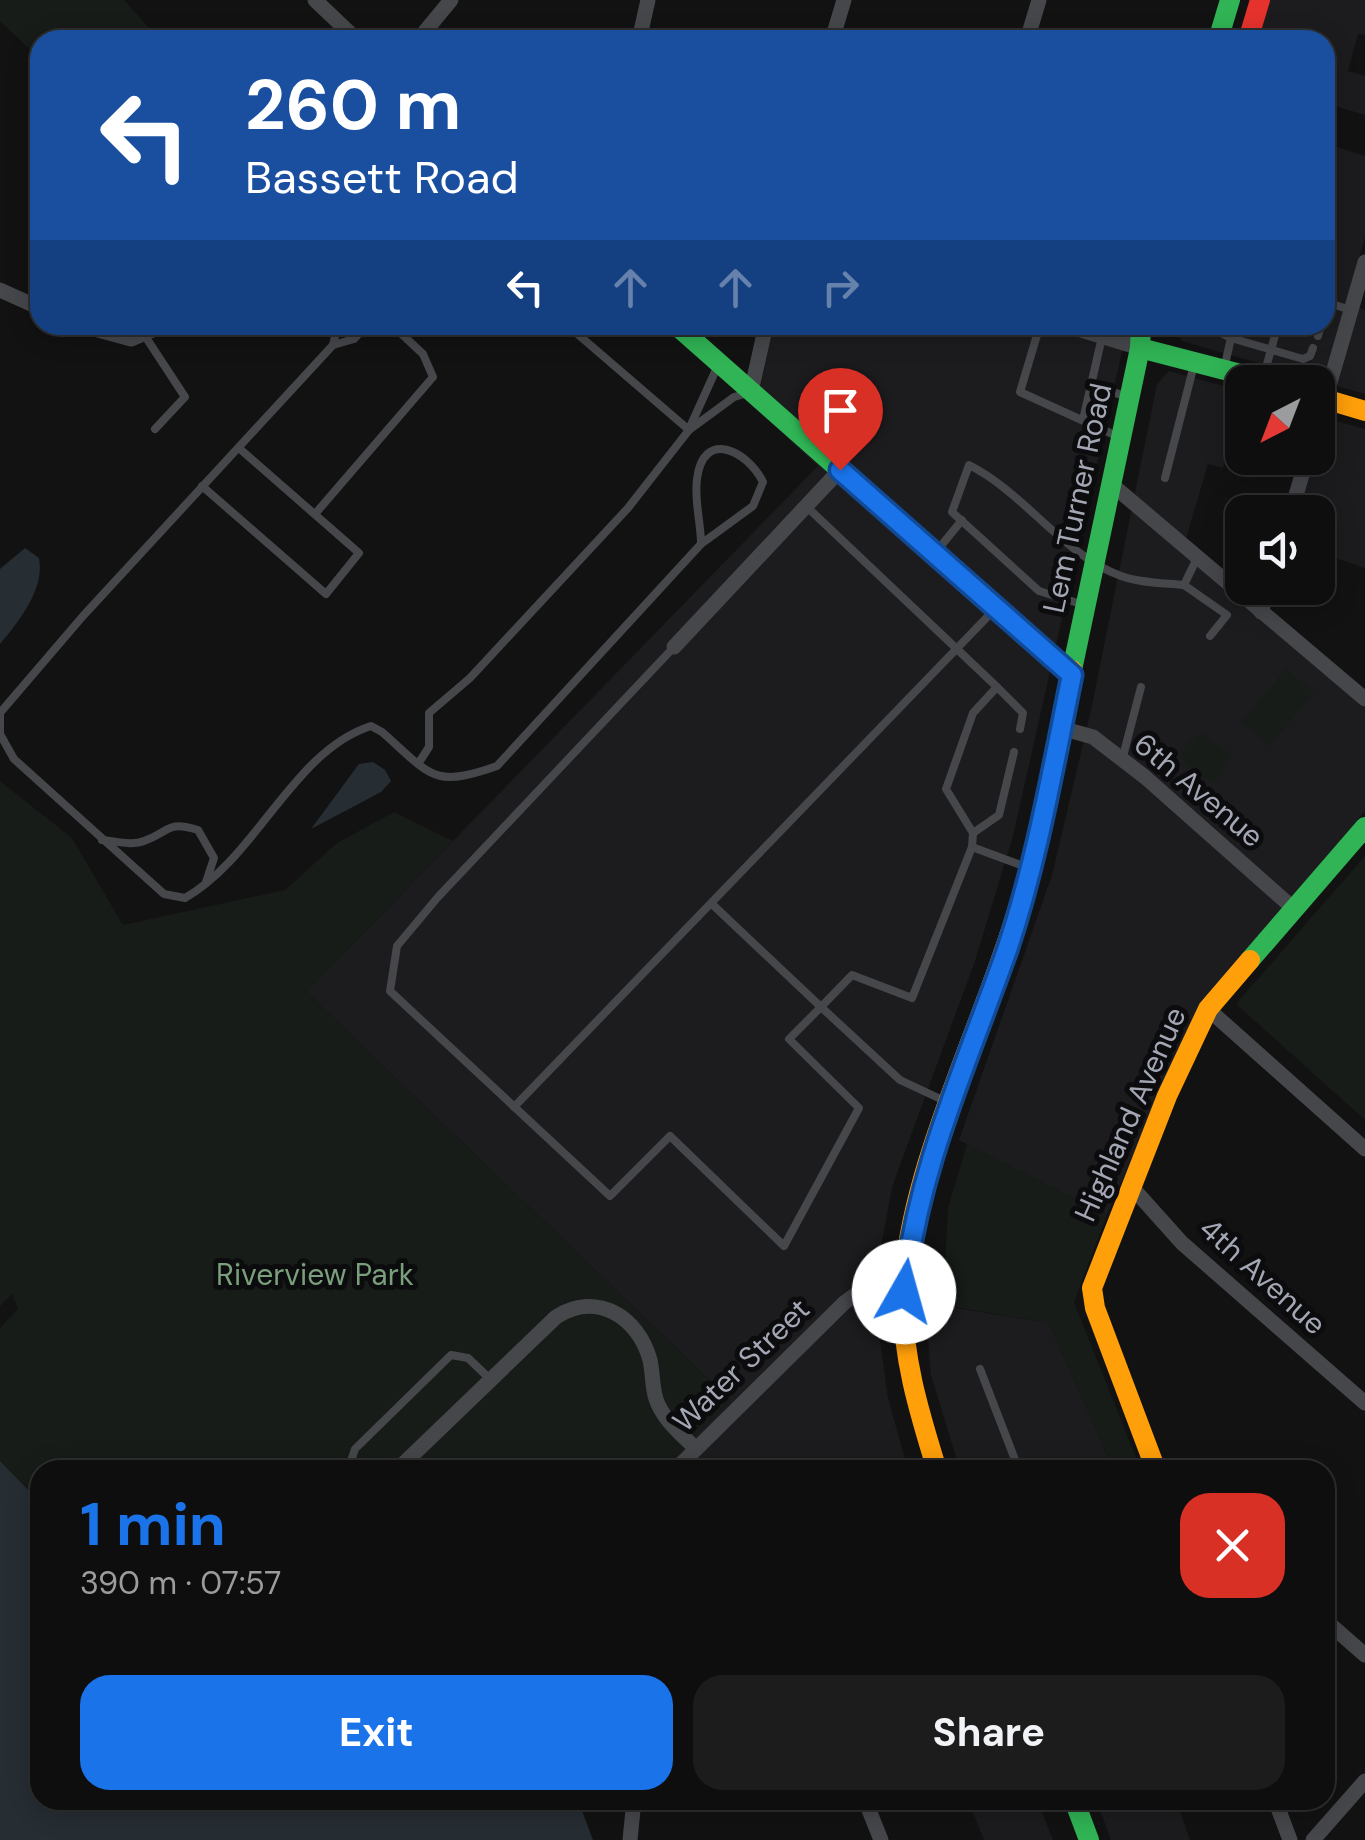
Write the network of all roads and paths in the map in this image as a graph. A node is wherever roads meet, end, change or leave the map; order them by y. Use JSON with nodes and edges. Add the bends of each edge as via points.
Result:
{"nodes":[{"id":1,"x":315,"y":0,"type":"edge"},
{"id":2,"x":450,"y":0,"type":"edge"},
{"id":3,"x":648,"y":0,"type":"edge"},
{"id":4,"x":844,"y":0,"type":"edge"},
{"id":5,"x":1039,"y":0,"type":"edge"},
{"id":6,"x":1230,"y":0,"type":"edge"},
{"id":7,"x":1260,"y":0,"type":"edge"},
{"id":8,"x":346,"y":30,"type":"edge"},
{"id":9,"x":426,"y":30,"type":"edge"},
{"id":10,"x":641,"y":30,"type":"edge"},
{"id":11,"x":835,"y":30,"type":"edge"},
{"id":12,"x":1031,"y":30,"type":"edge"},
{"id":13,"x":1221,"y":30,"type":"edge"},
{"id":14,"x":1251,"y":30,"type":"edge"},
{"id":15,"x":1365,"y":262,"type":"edge"},
{"id":16,"x":0,"y":290,"type":"edge"},
{"id":17,"x":30,"y":304,"type":"edge"},
{"id":18,"x":1335,"y":307,"type":"edge"},
{"id":19,"x":1351,"y":310,"type":"junction"},
{"id":20,"x":107,"y":335,"type":"edge"},
{"id":21,"x":336,"y":335,"type":"edge"},
{"id":22,"x":357,"y":335,"type":"edge"},
{"id":23,"x":403,"y":335,"type":"edge"},
{"id":24,"x":578,"y":335,"type":"edge"},
{"id":25,"x":687,"y":335,"type":"edge"},
{"id":26,"x":764,"y":335,"type":"edge"},
{"id":27,"x":1037,"y":335,"type":"edge"},
{"id":28,"x":1099,"y":335,"type":"edge"},
{"id":29,"x":1141,"y":335,"type":"edge"},
{"id":30,"x":1148,"y":335,"type":"edge"},
{"id":31,"x":1226,"y":335,"type":"edge"},
{"id":32,"x":1275,"y":335,"type":"edge"},
{"id":33,"x":145,"y":336,"type":"joint"},
{"id":34,"x":1102,"y":336,"type":"junction"},
{"id":35,"x":1232,"y":338,"type":"junction"},
{"id":36,"x":333,"y":345,"type":"junction"},
{"id":37,"x":1140,"y":348,"type":"junction"},
{"id":38,"x":1270,"y":348,"type":"junction"},
{"id":39,"x":1313,"y":348,"type":"dead end"},
{"id":40,"x":1196,"y":361,"type":"junction"},
{"id":41,"x":719,"y":363,"type":"junction"},
{"id":42,"x":1265,"y":365,"type":"edge"},
{"id":43,"x":1332,"y":365,"type":"edge"},
{"id":44,"x":1224,"y":369,"type":"joint"},
{"id":45,"x":1091,"y":387,"type":"junction"},
{"id":46,"x":752,"y":392,"type":"junction"},
{"id":47,"x":1127,"y":396,"type":"junction"},
{"id":48,"x":1335,"y":402,"type":"edge"},
{"id":49,"x":1365,"y":411,"type":"edge"},
{"id":50,"x":1084,"y":420,"type":"junction"},
{"id":51,"x":154,"y":428,"type":"dead end"},
{"id":52,"x":688,"y":430,"type":"junction"},
{"id":53,"x":1120,"y":437,"type":"junction"},
{"id":54,"x":240,"y":449,"type":"junction"},
{"id":55,"x":840,"y":470,"type":"junction"},
{"id":56,"x":1165,"y":478,"type":"dead end"},
{"id":57,"x":1110,"y":483,"type":"junction"},
{"id":58,"x":202,"y":486,"type":"junction"},
{"id":59,"x":807,"y":507,"type":"junction"},
{"id":60,"x":315,"y":514,"type":"junction"},
{"id":61,"x":962,"y":520,"type":"junction"},
{"id":62,"x":701,"y":544,"type":"junction"},
{"id":63,"x":934,"y":554,"type":"junction"},
{"id":64,"x":1198,"y":558,"type":"junction"},
{"id":65,"x":1094,"y":563,"type":"junction"},
{"id":66,"x":1184,"y":585,"type":"junction"},
{"id":67,"x":1086,"y":605,"type":"junction"},
{"id":68,"x":1263,"y":605,"type":"edge"},
{"id":69,"x":995,"y":608,"type":"junction"},
{"id":70,"x":1261,"y":612,"type":"junction"},
{"id":71,"x":1210,"y":636,"type":"dead end"},
{"id":72,"x":674,"y":647,"type":"joint"},
{"id":73,"x":955,"y":649,"type":"junction"},
{"id":74,"x":1072,"y":675,"type":"junction"},
{"id":75,"x":997,"y":687,"type":"junction"},
{"id":76,"x":1141,"y":687,"type":"dead end"},
{"id":77,"x":1365,"y":700,"type":"edge"},
{"id":78,"x":1061,"y":728,"type":"junction"},
{"id":79,"x":1020,"y":729,"type":"dead end"},
{"id":80,"x":1014,"y":752,"type":"dead end"},
{"id":81,"x":1122,"y":760,"type":"junction"},
{"id":82,"x":418,"y":764,"type":"junction"},
{"id":83,"x":1365,"y":827,"type":"edge"},
{"id":84,"x":973,"y":833,"type":"junction"},
{"id":85,"x":102,"y":840,"type":"junction"},
{"id":86,"x":972,"y":847,"type":"junction"},
{"id":87,"x":1030,"y":868,"type":"junction"},
{"id":88,"x":205,"y":887,"type":"junction"},
{"id":89,"x":712,"y":904,"type":"junction"},
{"id":90,"x":1294,"y":908,"type":"junction"},
{"id":91,"x":822,"y":1007,"type":"junction"},
{"id":92,"x":1208,"y":1009,"type":"junction"},
{"id":93,"x":951,"y":1104,"type":"junction"},
{"id":94,"x":514,"y":1106,"type":"junction"},
{"id":95,"x":1365,"y":1149,"type":"edge"},
{"id":96,"x":1130,"y":1185,"type":"junction"},
{"id":97,"x":904,"y":1292,"type":"junction"},
{"id":98,"x":980,"y":1370,"type":"dead end"},
{"id":99,"x":491,"y":1380,"type":"junction"},
{"id":100,"x":1365,"y":1404,"type":"edge"},
{"id":101,"x":694,"y":1447,"type":"junction"},
{"id":102,"x":351,"y":1460,"type":"edge"},
{"id":103,"x":407,"y":1460,"type":"edge"},
{"id":104,"x":683,"y":1460,"type":"edge"},
{"id":105,"x":934,"y":1460,"type":"edge"},
{"id":106,"x":1015,"y":1460,"type":"edge"},
{"id":107,"x":1152,"y":1460,"type":"edge"},
{"id":108,"x":1335,"y":1629,"type":"edge"},
{"id":109,"x":1365,"y":1655,"type":"edge"},
{"id":110,"x":1365,"y":1781,"type":"edge"},
{"id":111,"x":633,"y":1810,"type":"edge"},
{"id":112,"x":870,"y":1810,"type":"edge"},
{"id":113,"x":1078,"y":1810,"type":"edge"},
{"id":114,"x":1279,"y":1810,"type":"edge"},
{"id":115,"x":630,"y":1840,"type":"edge"},
{"id":116,"x":881,"y":1840,"type":"edge"},
{"id":117,"x":1089,"y":1840,"type":"edge"},
{"id":118,"x":1290,"y":1840,"type":"edge"},
{"id":119,"x":1313,"y":1840,"type":"edge"}],
"edges":[{"from":1,"to":8,"type":"street"},
{"from":2,"to":9,"type":"street"},
{"from":3,"to":10,"type":"street"},
{"from":4,"to":11,"type":"street"},
{"from":5,"to":12,"type":"street"},
{"from":6,"to":13,"type":"main road"},
{"from":7,"to":14,"type":"main road"},
{"from":15,"to":19,"type":"street"},
{"from":16,"to":17,"type":"street"},
{"from":18,"to":19,"type":"lane"},
{"from":19,"to":43,"type":"street"},
{"from":20,"to":33,"type":"street"},
{"from":21,"to":36,"type":"lane"},
{"from":22,"to":36,"type":"lane"},
{"from":23,"to":60,"type":"lane","via":[[423,354],[433,378]]},
{"from":24,"to":52,"type":"lane"},
{"from":25,"to":41,"type":"main road"},
{"from":26,"to":46,"type":"street"},
{"from":27,"to":50,"type":"lane","via":[[1020,392]]},
{"from":28,"to":34,"type":"street"},
{"from":29,"to":37,"type":"main road","name":"Lem Turner Road"},
{"from":30,"to":37,"type":"main road","name":"Lem Turner Road"},
{"from":31,"to":35,"type":"lane"},
{"from":32,"to":38,"type":"lane"},
{"from":33,"to":51,"type":"lane","via":[[185,398]]},
{"from":34,"to":37,"type":"street"},
{"from":34,"to":45,"type":"lane"},
{"from":35,"to":38,"type":"lane"},
{"from":35,"to":44,"type":"lane"},
{"from":36,"to":54,"type":"lane"},
{"from":37,"to":40,"type":"main road"},
{"from":37,"to":47,"type":"main road","name":"Lem Turner Road"},
{"from":38,"to":39,"type":"lane","via":[[1303,358]]},
{"from":38,"to":42,"type":"lane"},
{"from":40,"to":44,"type":"main road"},
{"from":40,"to":56,"type":"lane"},
{"from":41,"to":46,"type":"main road"},
{"from":41,"to":52,"type":"lane"},
{"from":45,"to":47,"type":"lane"},
{"from":45,"to":50,"type":"lane"},
{"from":46,"to":52,"type":"lane"},
{"from":46,"to":55,"type":"main road"},
{"from":47,"to":53,"type":"main road","name":"Lem Turner Road"},
{"from":48,"to":49,"type":"main road"},
{"from":50,"to":53,"type":"lane"},
{"from":52,"to":82,"type":"lane","via":[[628,508],[470,678],[429,712],[428,747]]},
{"from":53,"to":57,"type":"main road","name":"Lem Turner Road"},
{"from":54,"to":58,"type":"lane"},
{"from":54,"to":60,"type":"lane"},
{"from":55,"to":59,"type":"street"},
{"from":55,"to":63,"type":"main road"},
{"from":57,"to":64,"type":"street"},
{"from":57,"to":65,"type":"main road","name":"Lem Turner Road"},
{"from":58,"to":60,"type":"lane","via":[[326,594],[358,553]]},
{"from":58,"to":85,"type":"lane","via":[[0,714],[0,734],[14,759]]},
{"from":59,"to":72,"type":"street"},
{"from":59,"to":73,"type":"lane"},
{"from":61,"to":63,"type":"lane"},
{"from":61,"to":65,"type":"lane","via":[[952,512],[969,465],[993,477]]},
{"from":61,"to":67,"type":"lane","via":[[1039,591]]},
{"from":62,"to":62,"type":"lane","via":[[752,506],[763,482],[739,451],[726,448],[707,457],[698,471]]},
{"from":62,"to":82,"type":"lane","via":[[497,766],[456,780]]},
{"from":63,"to":69,"type":"main road"},
{"from":64,"to":66,"type":"lane"},
{"from":64,"to":70,"type":"street"},
{"from":65,"to":66,"type":"lane","via":[[1124,577]]},
{"from":65,"to":67,"type":"main road","name":"Lem Turner Road"},
{"from":66,"to":71,"type":"lane","via":[[1226,615]]},
{"from":67,"to":74,"type":"main road","name":"Lem Turner Road"},
{"from":68,"to":70,"type":"street"},
{"from":69,"to":73,"type":"lane"},
{"from":69,"to":74,"type":"main road"},
{"from":70,"to":77,"type":"street"},
{"from":72,"to":94,"type":"lane","via":[[397,946],[390,991]]},
{"from":73,"to":75,"type":"lane"},
{"from":73,"to":89,"type":"lane"},
{"from":74,"to":78,"type":"main road","name":"Lem Turner Road"},
{"from":75,"to":79,"type":"lane","via":[[1024,712]]},
{"from":75,"to":84,"type":"lane","via":[[974,713],[946,789]]},
{"from":76,"to":81,"type":"lane"},
{"from":78,"to":81,"type":"street","name":"6th Avenue","via":[[1093,737]]},
{"from":78,"to":87,"type":"main road","name":"Lem Turner Road"},
{"from":80,"to":84,"type":"lane","via":[[999,815]]},
{"from":81,"to":90,"type":"street","name":"6th Avenue"},
{"from":82,"to":88,"type":"lane","via":[[372,726],[358,730],[322,754]]},
{"from":83,"to":90,"type":"main road","name":"Highland Avenue"},
{"from":84,"to":86,"type":"lane"},
{"from":85,"to":88,"type":"lane","via":[[164,894],[184,898]]},
{"from":85,"to":88,"type":"lane","via":[[140,844],[165,827],[198,830],[214,858]]},
{"from":86,"to":87,"type":"lane"},
{"from":86,"to":91,"type":"lane","via":[[912,998],[852,975]]},
{"from":87,"to":93,"type":"main road","name":"Lem Turner Road"},
{"from":89,"to":91,"type":"lane"},
{"from":89,"to":94,"type":"lane"},
{"from":90,"to":92,"type":"main road","name":"Highland Avenue"},
{"from":91,"to":93,"type":"lane","via":[[900,1080]]},
{"from":91,"to":94,"type":"lane","via":[[789,1039],[860,1108],[784,1246],[670,1136],[610,1196]]},
{"from":92,"to":95,"type":"street"},
{"from":92,"to":96,"type":"main road","name":"Highland Avenue"},
{"from":93,"to":97,"type":"main road","name":"Lem Turner Road","via":[[920,1193]]},
{"from":96,"to":100,"type":"street","name":"4th Avenue","via":[[1182,1243]]},
{"from":96,"to":107,"type":"main road","name":"Highland Avenue","via":[[1092,1288]]},
{"from":97,"to":101,"type":"street","name":"Water Street","via":[[859,1292]]},
{"from":97,"to":105,"type":"main road","name":"Lem Turner Road","via":[[914,1401]]},
{"from":98,"to":106,"type":"lane"},
{"from":99,"to":101,"type":"street","via":[[556,1317],[575,1305],[597,1306],[621,1316],[642,1339],[656,1399]]},
{"from":99,"to":102,"type":"lane","via":[[468,1358],[451,1355]]},
{"from":99,"to":103,"type":"street"},
{"from":101,"to":104,"type":"street","name":"Water Street"},
{"from":108,"to":109,"type":"street"},
{"from":110,"to":119,"type":"street"},
{"from":111,"to":115,"type":"street"},
{"from":112,"to":116,"type":"street"},
{"from":113,"to":117,"type":"main road"},
{"from":114,"to":118,"type":"street"}]}
